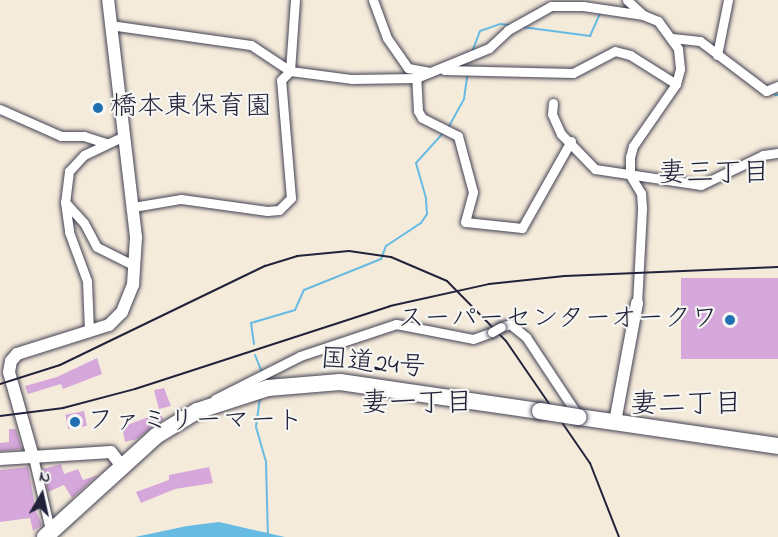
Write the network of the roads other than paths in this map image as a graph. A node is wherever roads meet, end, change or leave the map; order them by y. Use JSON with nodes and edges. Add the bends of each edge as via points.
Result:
{"nodes":[{"id":1,"x":108,"y":0,"type":"edge"},
{"id":2,"x":296,"y":0,"type":"edge"},
{"id":3,"x":373,"y":0,"type":"edge"},
{"id":4,"x":627,"y":0,"type":"edge"},
{"id":5,"x":728,"y":0,"type":"edge"},
{"id":6,"x":643,"y":15,"type":"junction"},
{"id":7,"x":110,"y":25,"type":"junction"},
{"id":8,"x":672,"y":38,"type":"junction"},
{"id":9,"x":717,"y":55,"type":"junction"},
{"id":10,"x":442,"y":69,"type":"junction"},
{"id":11,"x":290,"y":71,"type":"junction"},
{"id":12,"x":432,"y":73,"type":"junction"},
{"id":13,"x":416,"y":78,"type":"junction"},
{"id":14,"x":676,"y":84,"type":"junction"},
{"id":15,"x":778,"y":86,"type":"edge"},
{"id":16,"x":553,"y":103,"type":"dead end"},
{"id":17,"x":0,"y":109,"type":"edge"},
{"id":18,"x":123,"y":136,"type":"junction"},
{"id":19,"x":571,"y":141,"type":"junction"},
{"id":20,"x":106,"y":143,"type":"junction"},
{"id":21,"x":778,"y":153,"type":"edge"},
{"id":22,"x":630,"y":175,"type":"junction"},
{"id":23,"x":65,"y":202,"type":"junction"},
{"id":24,"x":133,"y":207,"type":"junction"},
{"id":25,"x":135,"y":266,"type":"junction"},
{"id":26,"x":637,"y":303,"type":"joint"},
{"id":27,"x":89,"y":330,"type":"junction"},
{"id":28,"x":4,"y":373,"type":"edge"},
{"id":29,"x":204,"y":409,"type":"junction"},
{"id":30,"x":579,"y":417,"type":"junction"},
{"id":31,"x":615,"y":422,"type":"junction"},
{"id":32,"x":778,"y":446,"type":"edge"},
{"id":33,"x":33,"y":457,"type":"junction"},
{"id":34,"x":0,"y":459,"type":"edge"},
{"id":35,"x":123,"y":468,"type":"junction"},
{"id":36,"x":48,"y":536,"type":"edge"}],
"edges":[{"from":1,"to":7,"type":"street"},
{"from":2,"to":11,"type":"street"},
{"from":3,"to":12,"type":"street","via":[[387,38],[408,68]]},
{"from":4,"to":6,"type":"street"},
{"from":5,"to":9,"type":"street"},
{"from":6,"to":8,"type":"street","via":[[658,21]]},
{"from":6,"to":10,"type":"street","via":[[551,6],[508,30],[489,48]]},
{"from":7,"to":11,"type":"street","via":[[251,45]]},
{"from":7,"to":18,"type":"street"},
{"from":8,"to":9,"type":"street","via":[[700,41]]},
{"from":8,"to":14,"type":"street","via":[[678,49]]},
{"from":9,"to":15,"type":"street","via":[[766,91]]},
{"from":10,"to":12,"type":"street"},
{"from":10,"to":14,"type":"street","via":[[573,73],[615,51],[630,55]]},
{"from":11,"to":13,"type":"street","via":[[352,79]]},
{"from":11,"to":24,"type":"street","via":[[281,80],[291,198],[279,210],[181,199]]},
{"from":12,"to":13,"type":"street"},
{"from":13,"to":19,"type":"street","via":[[422,118],[458,136],[473,192],[465,222],[522,228]]},
{"from":14,"to":22,"type":"street","via":[[633,146]]},
{"from":16,"to":19,"type":"street","via":[[552,114],[561,134]]},
{"from":17,"to":20,"type":"street","via":[[61,136],[84,136]]},
{"from":18,"to":20,"type":"street"},
{"from":18,"to":24,"type":"street"},
{"from":19,"to":22,"type":"street","via":[[585,163]]},
{"from":20,"to":23,"type":"street","via":[[84,155],[69,171]]},
{"from":21,"to":22,"type":"street","via":[[763,155],[701,185]]},
{"from":22,"to":26,"type":"street","via":[[640,193],[642,209]]},
{"from":23,"to":25,"type":"street","via":[[84,224],[97,248]]},
{"from":23,"to":27,"type":"street","via":[[69,232],[87,281]]},
{"from":24,"to":25,"type":"street"},
{"from":25,"to":27,"type":"street","via":[[133,285],[122,312],[109,325]]},
{"from":26,"to":31,"type":"street"},
{"from":27,"to":28,"type":"street","via":[[17,354]]},
{"from":28,"to":33,"type":"street"},
{"from":29,"to":30,"type":"highway","name":"国道24号","bridge":true,"via":[[268,388],[340,382]]},
{"from":29,"to":30,"type":"street","bridge":true,"via":[[235,388],[300,356],[396,324],[473,339],[510,324],[526,337]]},
{"from":29,"to":35,"type":"highway","name":"国道24号","via":[[156,436]]},
{"from":30,"to":31,"type":"highway","name":"国道24号"},
{"from":31,"to":32,"type":"highway","name":"国道24号"},
{"from":33,"to":34,"type":"street"},
{"from":33,"to":35,"type":"street","via":[[111,452]]},
{"from":33,"to":36,"type":"street"},
{"from":35,"to":36,"type":"highway","name":"国道24号"}]}
